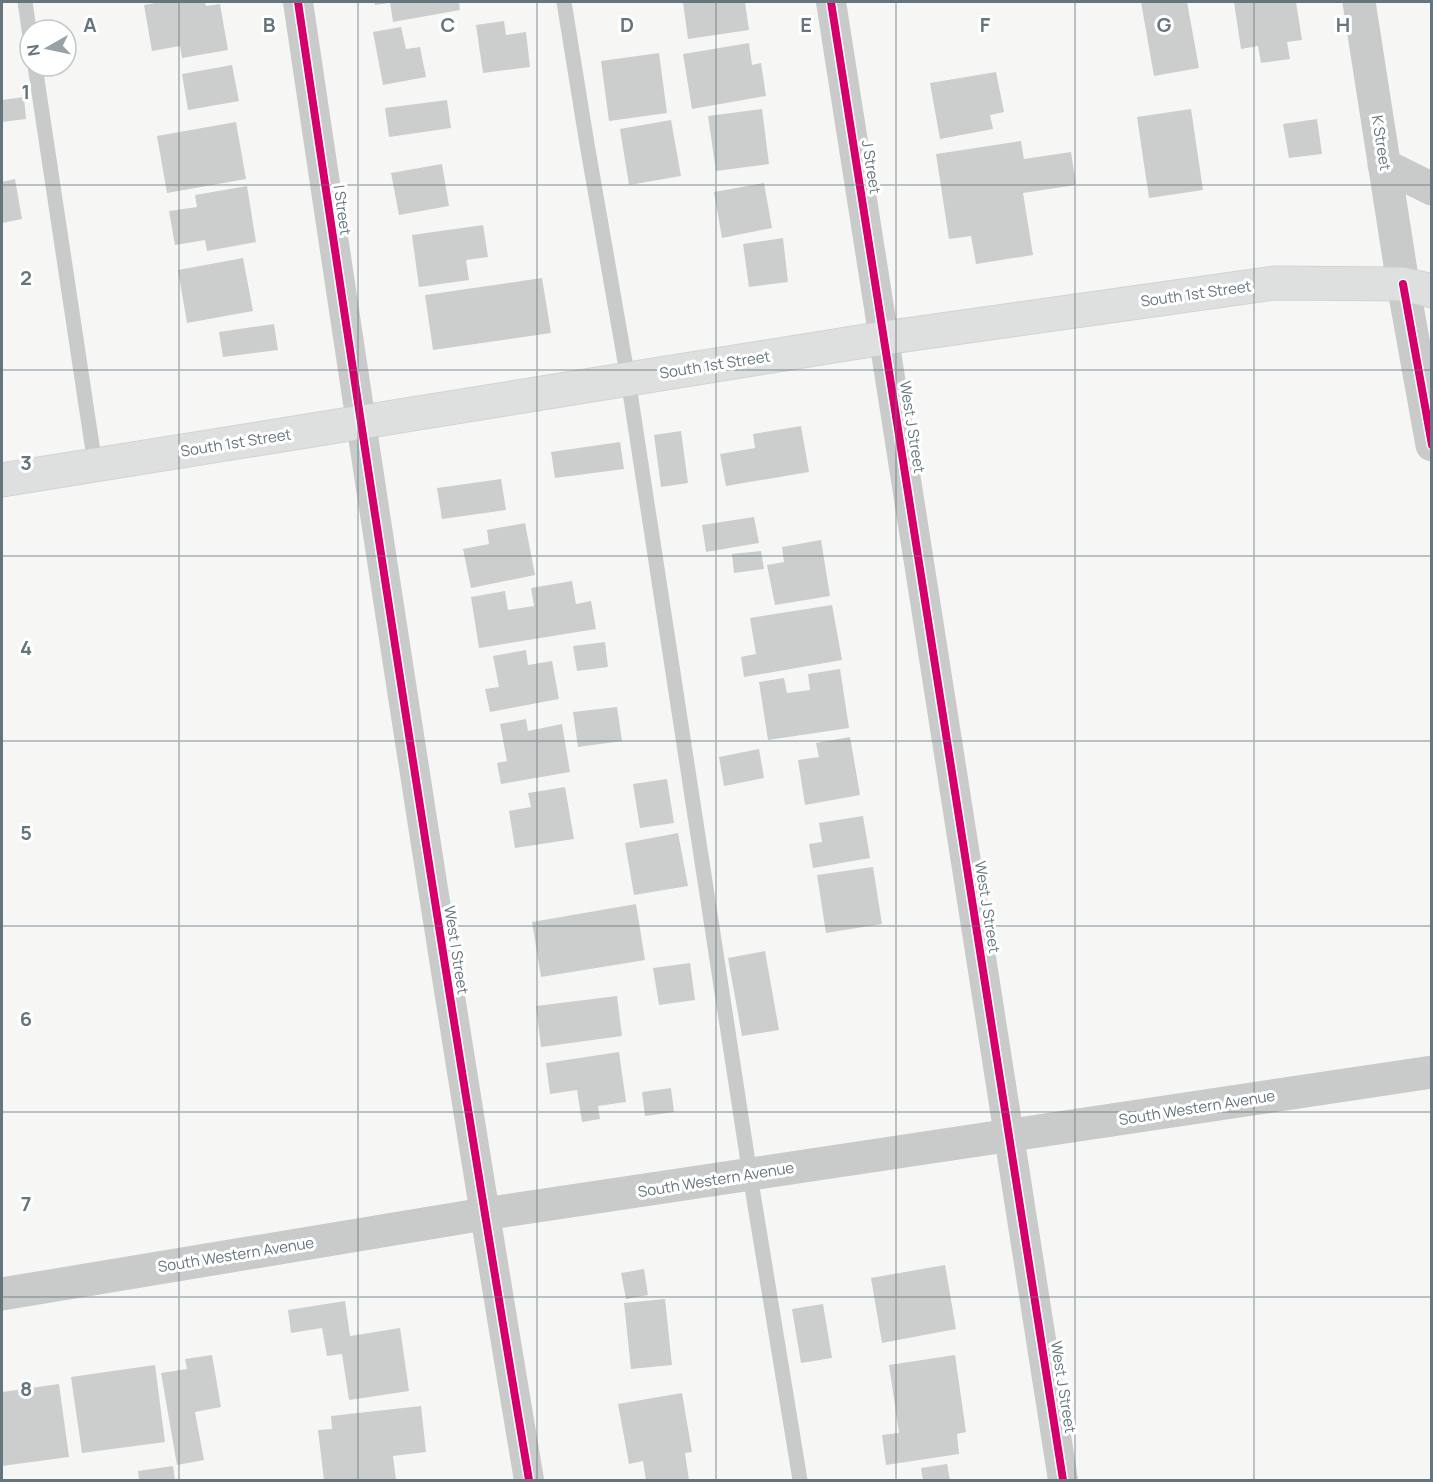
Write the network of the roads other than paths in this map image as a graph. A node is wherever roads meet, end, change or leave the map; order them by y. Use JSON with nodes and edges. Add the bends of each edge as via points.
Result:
{"nodes":[{"id":1,"x":25,"y":2,"type":"edge"},
{"id":2,"x":298,"y":2,"type":"edge"},
{"id":3,"x":564,"y":2,"type":"edge"},
{"id":4,"x":831,"y":2,"type":"edge"},
{"id":5,"x":1359,"y":2,"type":"edge"},
{"id":6,"x":27,"y":18,"type":"edge"},
{"id":7,"x":36,"y":78,"type":"edge"},
{"id":8,"x":1384,"y":165,"type":"junction"},
{"id":9,"x":1431,"y":189,"type":"edge"},
{"id":10,"x":1422,"y":284,"type":"edge"},
{"id":11,"x":884,"y":338,"type":"junction"},
{"id":12,"x":628,"y":379,"type":"junction"},
{"id":13,"x":360,"y":423,"type":"junction"},
{"id":14,"x":1431,"y":445,"type":"edge"},
{"id":15,"x":95,"y":465,"type":"junction"},
{"id":16,"x":2,"y":480,"type":"edge"},
{"id":17,"x":1431,"y":1072,"type":"edge"},
{"id":18,"x":1010,"y":1136,"type":"junction"},
{"id":19,"x":750,"y":1175,"type":"junction"},
{"id":20,"x":484,"y":1214,"type":"junction"},
{"id":21,"x":2,"y":1294,"type":"edge"},
{"id":22,"x":529,"y":1480,"type":"edge"},
{"id":23,"x":800,"y":1480,"type":"edge"},
{"id":24,"x":1064,"y":1480,"type":"edge"}],
"edges":[{"from":1,"to":6,"type":"lane"},
{"from":2,"to":13,"type":"street","name":"I Street"},
{"from":3,"to":12,"type":"lane"},
{"from":4,"to":11,"type":"street","name":"J Street"},
{"from":5,"to":8,"type":"street","name":"K Street"},
{"from":7,"to":15,"type":"lane"},
{"from":8,"to":9,"type":"street"},
{"from":8,"to":10,"type":"street","name":"K Street"},
{"from":10,"to":11,"type":"highway","name":"South 1st Street","via":[[1274,283]]},
{"from":10,"to":14,"type":"street","name":"K Street"},
{"from":11,"to":12,"type":"highway","name":"South 1st Street"},
{"from":11,"to":18,"type":"street","name":"West J Street"},
{"from":12,"to":13,"type":"highway","name":"South 1st Street"},
{"from":12,"to":19,"type":"lane"},
{"from":13,"to":15,"type":"highway","name":"South 1st Street"},
{"from":13,"to":20,"type":"street","name":"West I Street"},
{"from":15,"to":16,"type":"highway","name":"South 1st Street"},
{"from":17,"to":18,"type":"street","name":"South Western Avenue"},
{"from":18,"to":19,"type":"street","name":"South Western Avenue"},
{"from":18,"to":24,"type":"street","name":"West J Street"},
{"from":19,"to":20,"type":"street","name":"South Western Avenue"},
{"from":19,"to":23,"type":"lane"},
{"from":20,"to":21,"type":"street","name":"South Western Avenue"},
{"from":20,"to":22,"type":"street","name":"West I Street"}]}
